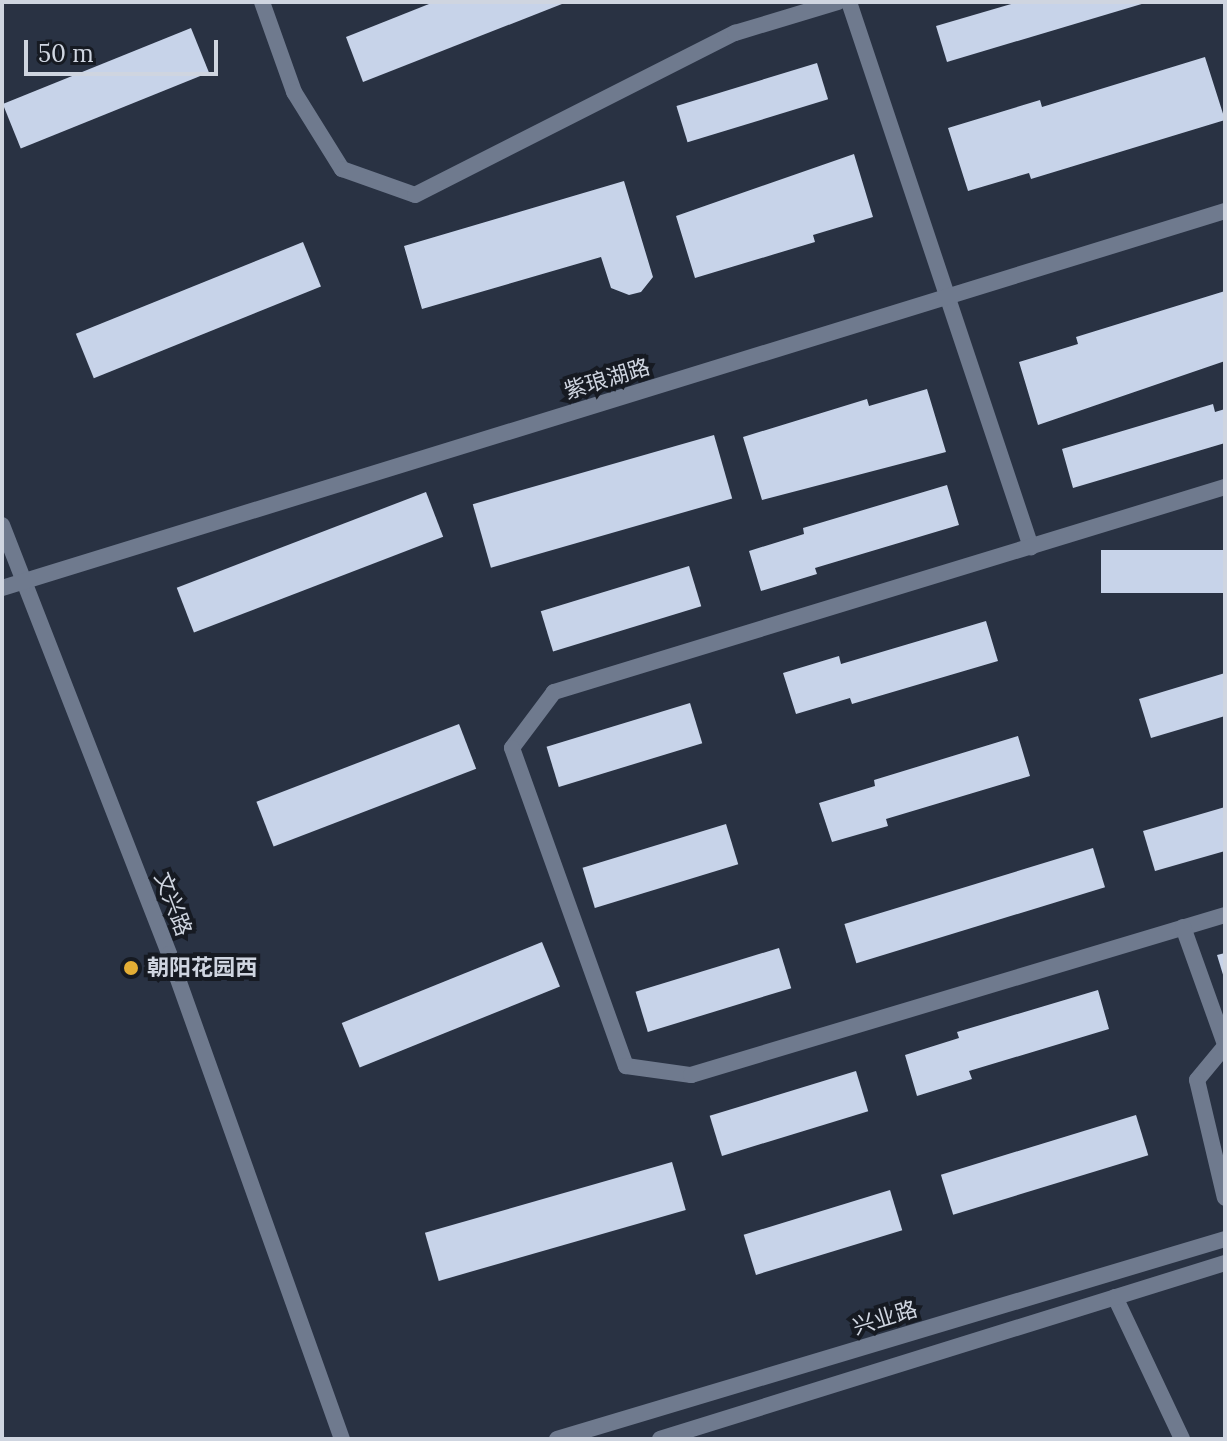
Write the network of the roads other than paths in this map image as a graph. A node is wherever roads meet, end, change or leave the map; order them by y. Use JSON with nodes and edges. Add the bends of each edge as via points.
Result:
{"nodes":[{"id":1,"x":262,"y":2,"type":"edge"},
{"id":2,"x":838,"y":2,"type":"edge"},
{"id":3,"x":849,"y":2,"type":"edge"},
{"id":4,"x":1225,"y":211,"type":"edge"},
{"id":5,"x":947,"y":297,"type":"junction"},
{"id":6,"x":1225,"y":487,"type":"edge"},
{"id":7,"x":2,"y":525,"type":"edge"},
{"id":8,"x":1031,"y":547,"type":"junction"},
{"id":9,"x":2,"y":555,"type":"edge"},
{"id":10,"x":23,"y":581,"type":"junction"},
{"id":11,"x":2,"y":588,"type":"edge"},
{"id":12,"x":1225,"y":915,"type":"edge"},
{"id":13,"x":1183,"y":927,"type":"junction"},
{"id":14,"x":1225,"y":1045,"type":"edge"},
{"id":15,"x":1225,"y":1198,"type":"edge"},
{"id":16,"x":1225,"y":1239,"type":"edge"},
{"id":17,"x":1225,"y":1263,"type":"edge"},
{"id":18,"x":1115,"y":1297,"type":"junction"},
{"id":19,"x":342,"y":1439,"type":"edge"},
{"id":20,"x":557,"y":1439,"type":"edge"},
{"id":21,"x":660,"y":1439,"type":"edge"},
{"id":22,"x":1182,"y":1439,"type":"edge"}],
"edges":[{"from":1,"to":2,"type":"street","via":[[294,92],[342,169],[415,195],[735,33]]},
{"from":3,"to":5,"type":"street"},
{"from":4,"to":5,"type":"street","name":"紫琅湖路"},
{"from":5,"to":8,"type":"street"},
{"from":5,"to":10,"type":"street","name":"紫琅湖路"},
{"from":6,"to":8,"type":"street"},
{"from":7,"to":10,"type":"street","name":"文兴路"},
{"from":8,"to":13,"type":"street","via":[[554,692],[512,748],[626,1066],[691,1075]]},
{"from":9,"to":10,"type":"street"},
{"from":10,"to":11,"type":"street","name":"紫琅湖路"},
{"from":10,"to":19,"type":"street","name":"文兴路","via":[[169,954]]},
{"from":12,"to":13,"type":"street"},
{"from":13,"to":14,"type":"street"},
{"from":14,"to":15,"type":"street","via":[[1197,1080]]},
{"from":16,"to":20,"type":"street","name":"兴业路"},
{"from":17,"to":18,"type":"street"},
{"from":18,"to":21,"type":"street"},
{"from":18,"to":22,"type":"street"}]}
